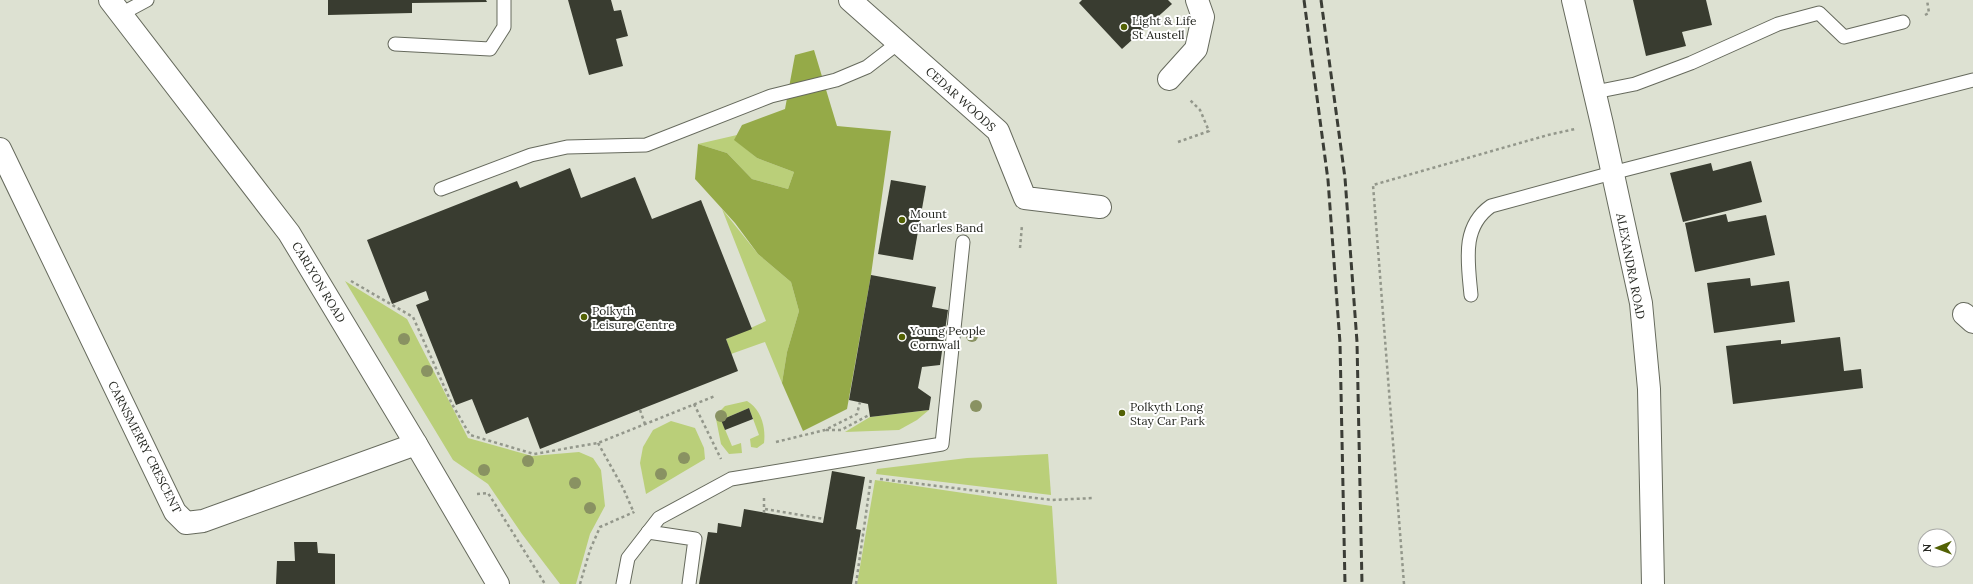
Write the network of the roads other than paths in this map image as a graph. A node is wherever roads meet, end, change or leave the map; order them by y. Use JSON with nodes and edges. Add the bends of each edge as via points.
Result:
{"nodes":[{"id":1,"x":147,"y":0,"type":"edge"},
{"id":2,"x":504,"y":0,"type":"edge"},
{"id":3,"x":850,"y":0,"type":"edge"},
{"id":4,"x":1197,"y":0,"type":"edge"},
{"id":5,"x":1573,"y":0,"type":"edge"},
{"id":6,"x":115,"y":7,"type":"edge"},
{"id":7,"x":1903,"y":22,"type":"dead end"},
{"id":8,"x":898,"y":43,"type":"junction"},
{"id":9,"x":395,"y":44,"type":"dead end"},
{"id":10,"x":1169,"y":79,"type":"road end"},
{"id":11,"x":1973,"y":80,"type":"edge"},
{"id":12,"x":1595,"y":92,"type":"junction"},
{"id":13,"x":0,"y":149,"type":"edge"},
{"id":14,"x":1612,"y":173,"type":"junction"},
{"id":15,"x":441,"y":188,"type":"dead end"},
{"id":16,"x":1100,"y":207,"type":"dead end"},
{"id":17,"x":963,"y":242,"type":"dead end"},
{"id":18,"x":1471,"y":295,"type":"dead end"},
{"id":19,"x":416,"y":444,"type":"junction"},
{"id":20,"x":646,"y":535,"type":"junction"},
{"id":21,"x":498,"y":584,"type":"edge"},
{"id":22,"x":623,"y":584,"type":"edge"},
{"id":23,"x":689,"y":584,"type":"edge"},
{"id":24,"x":1653,"y":584,"type":"edge"}],
"edges":[{"from":1,"to":6,"type":"lane"},
{"from":2,"to":9,"type":"lane","via":[[504,27],[490,49]]},
{"from":3,"to":8,"type":"street","name":"CEDAR WOODS"},
{"from":4,"to":10,"type":"street","via":[[1203,17],[1196,49]]},
{"from":5,"to":12,"type":"street","name":"ALEXANDRA ROAD"},
{"from":6,"to":19,"type":"street","name":"CARLYON ROAD","via":[[289,233]]},
{"from":7,"to":12,"type":"lane","via":[[1844,37],[1819,13],[1778,24],[1691,63],[1635,84]]},
{"from":8,"to":15,"type":"lane","via":[[867,67],[836,80],[771,96],[646,145],[568,147],[531,155]]},
{"from":8,"to":16,"type":"street","name":"CEDAR WOODS","via":[[998,131],[1025,198]]},
{"from":11,"to":14,"type":"lane"},
{"from":12,"to":14,"type":"street","name":"ALEXANDRA ROAD"},
{"from":13,"to":19,"type":"street","name":"CARNSMERRY CRESCENT","via":[[175,512],[186,523],[203,522]]},
{"from":14,"to":18,"type":"lane","via":[[1491,206],[1480,214],[1471,230],[1468,255]]},
{"from":14,"to":24,"type":"street","name":"ALEXANDRA ROAD","via":[[1642,311],[1649,389]]},
{"from":17,"to":20,"type":"lane","via":[[942,444],[731,479],[659,518]]},
{"from":19,"to":21,"type":"street","name":"CARLYON ROAD"},
{"from":20,"to":22,"type":"lane","via":[[628,558]]},
{"from":20,"to":23,"type":"lane","via":[[695,539]]}]}
